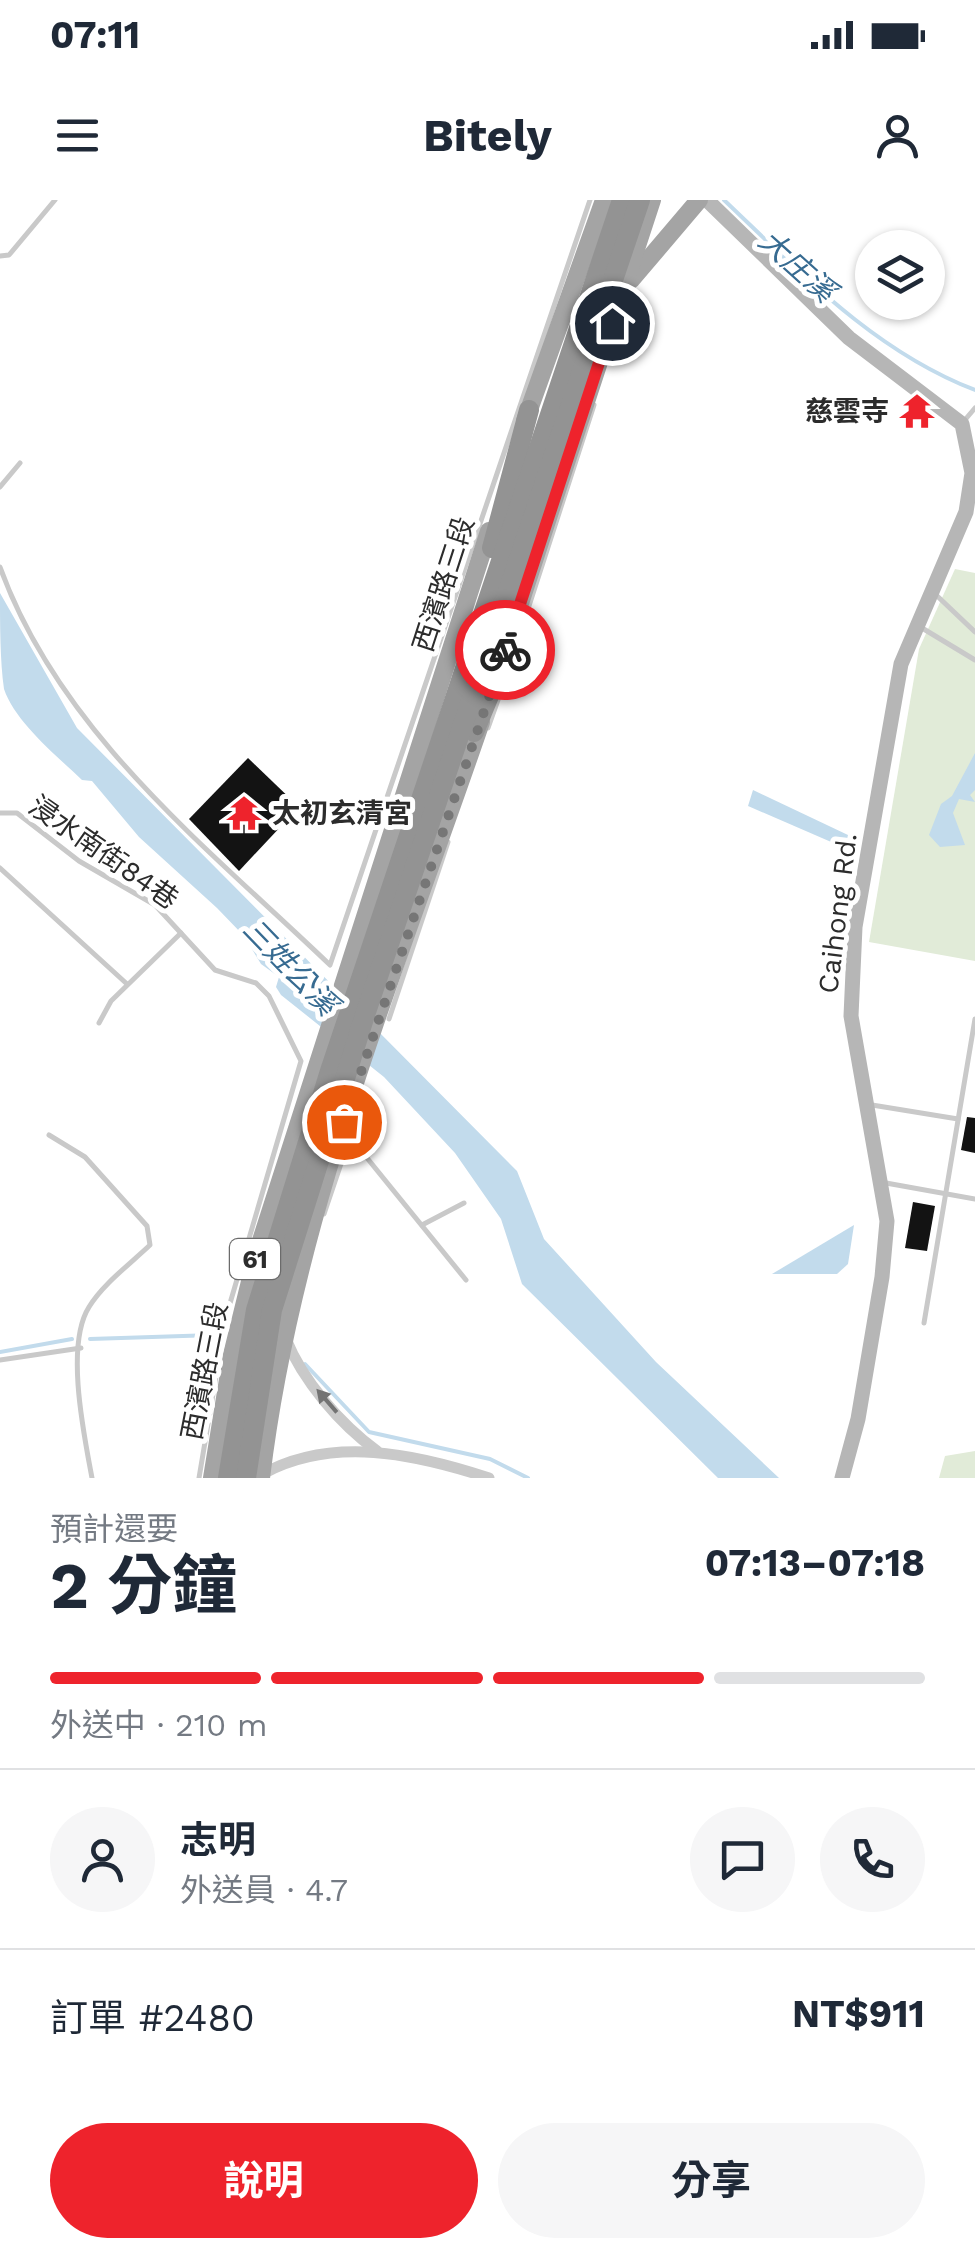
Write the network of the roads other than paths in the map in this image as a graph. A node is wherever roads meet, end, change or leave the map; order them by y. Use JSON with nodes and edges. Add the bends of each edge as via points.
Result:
{"nodes":[{"id":1,"x":55,"y":200,"type":"edge"},
{"id":2,"x":590,"y":200,"type":"edge"},
{"id":3,"x":604,"y":200,"type":"edge"},
{"id":4,"x":622,"y":200,"type":"edge"},
{"id":5,"x":640,"y":200,"type":"edge"},
{"id":6,"x":652,"y":200,"type":"edge"},
{"id":7,"x":702,"y":200,"type":"edge"},
{"id":8,"x":0,"y":256,"type":"edge"},
{"id":9,"x":627,"y":287,"type":"junction"},
{"id":10,"x":975,"y":408,"type":"edge"},
{"id":11,"x":528,"y":410,"type":"junction"},
{"id":12,"x":962,"y":424,"type":"junction"},
{"id":13,"x":20,"y":463,"type":"dead end"},
{"id":14,"x":0,"y":487,"type":"edge"},
{"id":15,"x":0,"y":567,"type":"edge"},
{"id":16,"x":931,"y":590,"type":"junction"},
{"id":17,"x":916,"y":624,"type":"junction"},
{"id":18,"x":975,"y":632,"type":"edge"},
{"id":19,"x":975,"y":660,"type":"edge"},
{"id":20,"x":496,"y":679,"type":"junction"},
{"id":21,"x":445,"y":728,"type":"junction"},
{"id":22,"x":0,"y":812,"type":"edge"},
{"id":23,"x":0,"y":868,"type":"edge"},
{"id":24,"x":401,"y":910,"type":"junction"},
{"id":25,"x":182,"y":933,"type":"junction"},
{"id":26,"x":127,"y":984,"type":"junction"},
{"id":27,"x":365,"y":1010,"type":"junction"},
{"id":28,"x":975,"y":1019,"type":"edge"},
{"id":29,"x":100,"y":1023,"type":"dead end"},
{"id":30,"x":334,"y":1059,"type":"junction"},
{"id":31,"x":301,"y":1061,"type":"joint"},
{"id":32,"x":964,"y":1077,"type":"junction"},
{"id":33,"x":975,"y":1079,"type":"edge"},
{"id":34,"x":869,"y":1105,"type":"junction"},
{"id":35,"x":958,"y":1119,"type":"junction"},
{"id":36,"x":48,"y":1135,"type":"dead end"},
{"id":37,"x":883,"y":1183,"type":"junction"},
{"id":38,"x":947,"y":1194,"type":"junction"},
{"id":39,"x":975,"y":1199,"type":"edge"},
{"id":40,"x":464,"y":1203,"type":"dead end"},
{"id":41,"x":422,"y":1225,"type":"junction"},
{"id":42,"x":466,"y":1280,"type":"dead end"},
{"id":43,"x":924,"y":1323,"type":"dead end"},
{"id":44,"x":288,"y":1329,"type":"junction"},
{"id":45,"x":80,"y":1348,"type":"junction"},
{"id":46,"x":0,"y":1360,"type":"edge"},
{"id":47,"x":214,"y":1420,"type":"junction"},
{"id":48,"x":380,"y":1454,"type":"junction"},
{"id":49,"x":256,"y":1477,"type":"edge"},
{"id":50,"x":92,"y":1478,"type":"edge"},
{"id":51,"x":199,"y":1478,"type":"edge"},
{"id":52,"x":212,"y":1478,"type":"edge"},
{"id":53,"x":228,"y":1478,"type":"edge"},
{"id":54,"x":489,"y":1478,"type":"edge"},
{"id":55,"x":842,"y":1478,"type":"edge"}],
"edges":[{"from":1,"to":8,"type":"lane","via":[[15,248]]},
{"from":2,"to":15,"type":"lane","name":"西濱路三段","via":[[330,966],[89,726],[38,650]]},
{"from":3,"to":11,"type":"main road","name":"西濱路三段","number":"61"},
{"from":4,"to":21,"type":"highway","number":"61"},
{"from":5,"to":24,"type":"highway","number":"61"},
{"from":6,"to":9,"type":"main road","number":"61"},
{"from":7,"to":9,"type":"main road"},
{"from":7,"to":12,"type":"street","via":[[849,338]]},
{"from":9,"to":20,"type":"main road","number":"61"},
{"from":9,"to":27,"type":"lane","via":[[553,536]]},
{"from":10,"to":12,"type":"lane"},
{"from":11,"to":21,"type":"highway"},
{"from":11,"to":27,"type":"main road","name":"西濱路三段","number":"61"},
{"from":12,"to":16,"type":"street","name":"Caihong Rd.","via":[[972,473],[966,512]]},
{"from":13,"to":14,"type":"lane"},
{"from":16,"to":17,"type":"street","name":"Caihong Rd."},
{"from":16,"to":18,"type":"lane"},
{"from":17,"to":19,"type":"lane"},
{"from":17,"to":34,"type":"street","name":"Caihong Rd.","via":[[901,664],[855,927],[852,1016]]},
{"from":20,"to":24,"type":"highway"},
{"from":20,"to":27,"type":"main road","number":"61"},
{"from":21,"to":27,"type":"highway","number":"61"},
{"from":22,"to":25,"type":"lane","name":"浸水南街84巷","via":[[17,813],[78,861],[155,906]]},
{"from":23,"to":26,"type":"lane"},
{"from":24,"to":27,"type":"highway","number":"61"},
{"from":25,"to":26,"type":"lane","name":"浸水南街84巷"},
{"from":25,"to":31,"type":"lane","name":"浸水南街84巷","via":[[215,970],[242,976],[269,996]]},
{"from":26,"to":29,"type":"lane","name":"浸水南街84巷"},
{"from":27,"to":30,"type":"highway","number":"61"},
{"from":27,"to":30,"type":"main road","number":"61"},
{"from":27,"to":44,"type":"main road","number":"61","via":[[354,1094]]},
{"from":28,"to":32,"type":"lane"},
{"from":30,"to":47,"type":"main road","name":"西濱路三段","number":"61","via":[[257,1252]]},
{"from":30,"to":49,"type":"highway","number":"61","via":[[272,1310]]},
{"from":30,"to":53,"type":"highway","number":"61","via":[[256,1310]]},
{"from":31,"to":47,"type":"lane","name":"西濱路三段","via":[[226,1317]]},
{"from":32,"to":33,"type":"lane"},
{"from":32,"to":35,"type":"lane"},
{"from":34,"to":35,"type":"lane"},
{"from":34,"to":37,"type":"street","name":"Caihong Rd."},
{"from":35,"to":38,"type":"lane"},
{"from":36,"to":45,"type":"lane","via":[[85,1157],[151,1238],[86,1310]]},
{"from":37,"to":38,"type":"lane"},
{"from":37,"to":55,"type":"street","name":"Caihong Rd.","via":[[882,1277]]},
{"from":38,"to":39,"type":"lane"},
{"from":38,"to":43,"type":"lane"},
{"from":40,"to":41,"type":"lane"},
{"from":41,"to":42,"type":"lane"},
{"from":41,"to":44,"type":"lane","via":[[350,1137]]},
{"from":48,"to":44,"type":"street","one_way":true,"via":[[297,1367]]},
{"from":44,"to":49,"type":"main road","number":"61"},
{"from":45,"to":46,"type":"lane"},
{"from":45,"to":50,"type":"lane","via":[[80,1411]]},
{"from":47,"to":51,"type":"lane","name":"西濱路三段"},
{"from":47,"to":52,"type":"main road","name":"西濱路三段","number":"61"},
{"from":48,"to":49,"type":"street","via":[[339,1450],[289,1459]]},
{"from":48,"to":54,"type":"street"}]}
